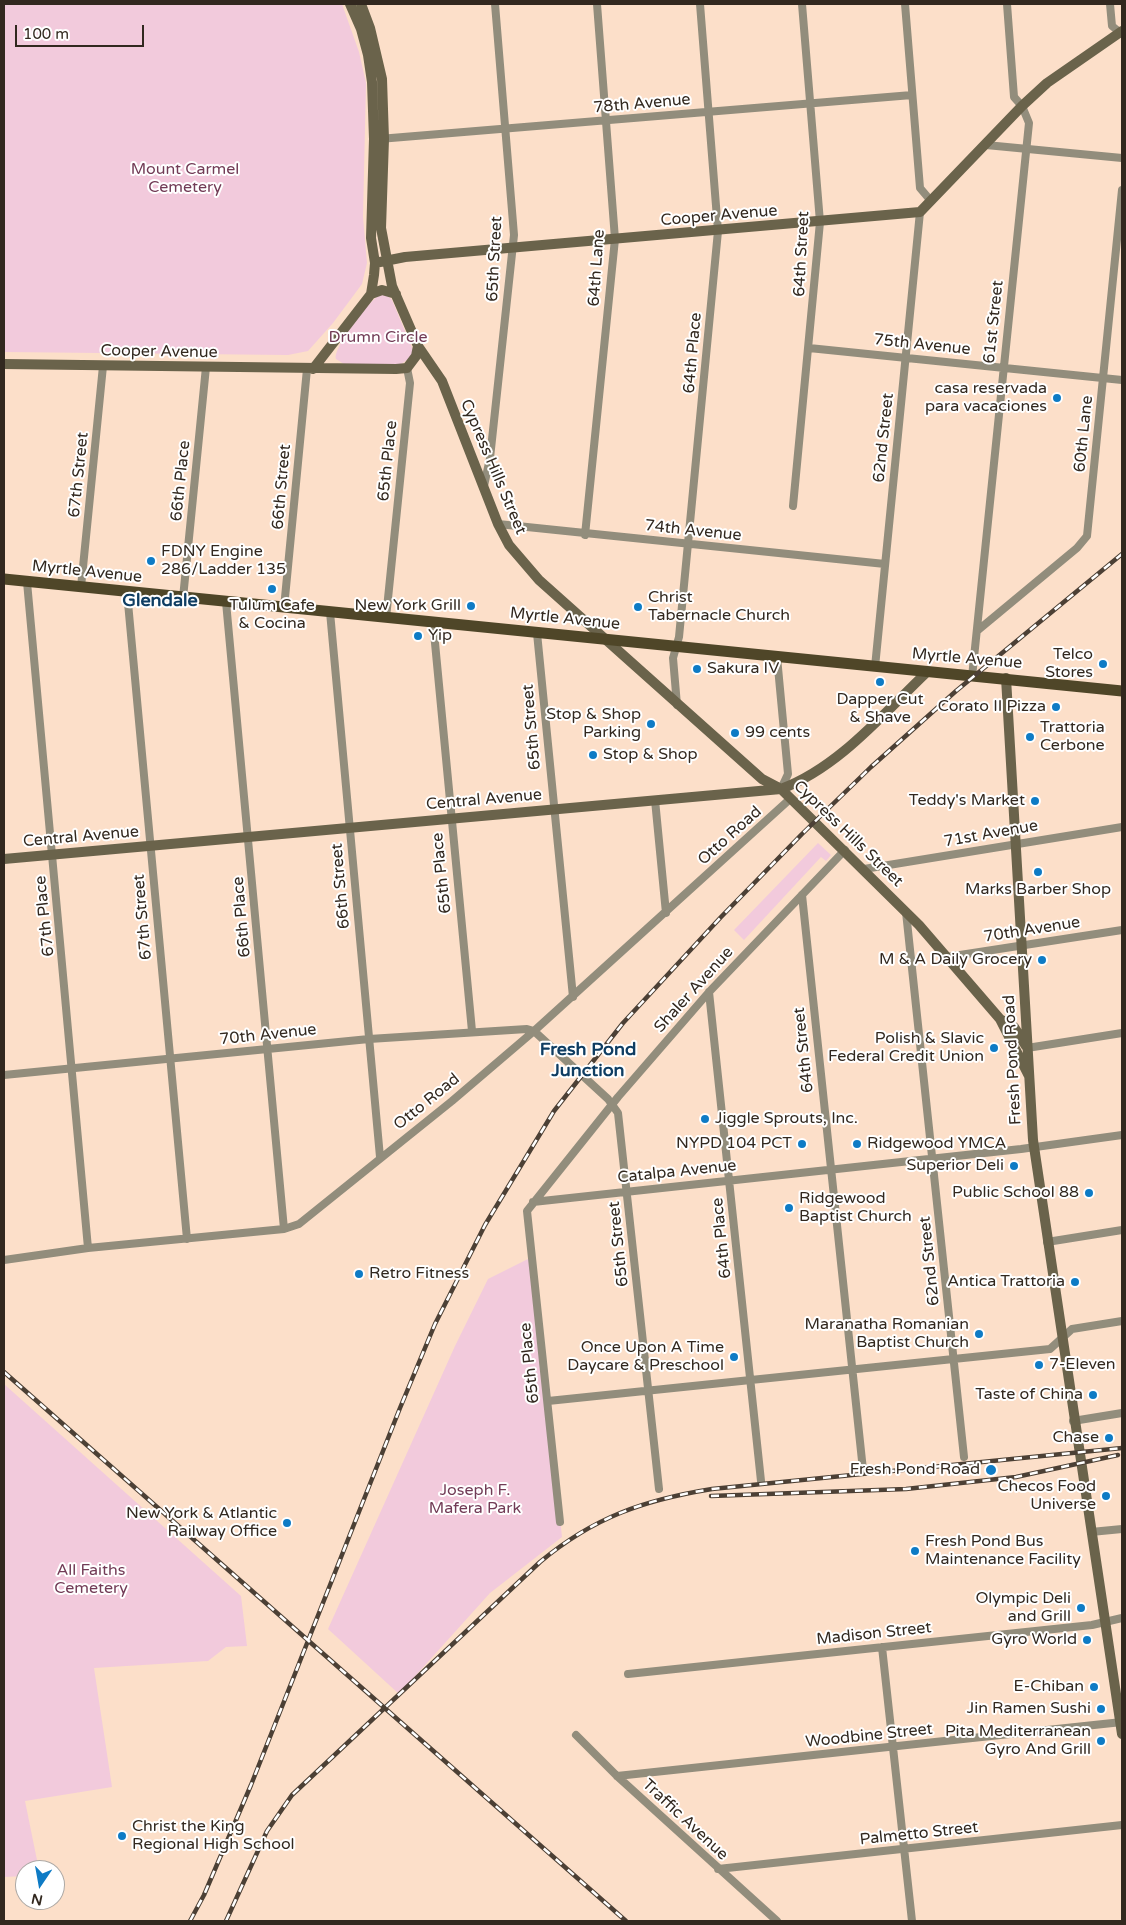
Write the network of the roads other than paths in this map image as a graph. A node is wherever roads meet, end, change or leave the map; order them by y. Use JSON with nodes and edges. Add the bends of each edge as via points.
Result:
{"nodes":[{"id":1,"x":350,"y":4,"type":"edge"},
{"id":2,"x":361,"y":4,"type":"edge"},
{"id":3,"x":495,"y":4,"type":"edge"},
{"id":4,"x":597,"y":4,"type":"edge"},
{"id":5,"x":700,"y":4,"type":"edge"},
{"id":6,"x":802,"y":4,"type":"edge"},
{"id":7,"x":905,"y":4,"type":"edge"},
{"id":8,"x":1007,"y":4,"type":"edge"},
{"id":9,"x":1110,"y":4,"type":"edge"},
{"id":10,"x":1121,"y":32,"type":"edge"},
{"id":11,"x":912,"y":95,"type":"junction"},
{"id":12,"x":810,"y":104,"type":"junction"},
{"id":13,"x":1022,"y":106,"type":"junction"},
{"id":14,"x":709,"y":112,"type":"junction"},
{"id":15,"x":607,"y":120,"type":"junction"},
{"id":16,"x":505,"y":129,"type":"junction"},
{"id":17,"x":379,"y":139,"type":"junction"},
{"id":18,"x":986,"y":145,"type":"junction"},
{"id":19,"x":1026,"y":149,"type":"junction"},
{"id":20,"x":1122,"y":158,"type":"edge"},
{"id":21,"x":1122,"y":190,"type":"edge"},
{"id":22,"x":931,"y":201,"type":"junction"},
{"id":23,"x":920,"y":212,"type":"junction"},
{"id":24,"x":820,"y":222,"type":"junction"},
{"id":25,"x":718,"y":231,"type":"junction"},
{"id":26,"x":615,"y":240,"type":"junction"},
{"id":27,"x":513,"y":248,"type":"junction"},
{"id":28,"x":387,"y":260,"type":"junction"},
{"id":29,"x":375,"y":262,"type":"junction"},
{"id":30,"x":371,"y":294,"type":"junction"},
{"id":31,"x":396,"y":294,"type":"junction"},
{"id":32,"x":418,"y":346,"type":"junction"},
{"id":33,"x":809,"y":348,"type":"junction"},
{"id":34,"x":906,"y":358,"type":"junction"},
{"id":35,"x":4,"y":364,"type":"edge"},
{"id":36,"x":103,"y":366,"type":"junction"},
{"id":37,"x":206,"y":367,"type":"junction"},
{"id":38,"x":1004,"y":367,"type":"junction"},
{"id":39,"x":407,"y":368,"type":"junction"},
{"id":40,"x":310,"y":369,"type":"junction"},
{"id":41,"x":1103,"y":378,"type":"junction"},
{"id":42,"x":1122,"y":380,"type":"edge"},
{"id":43,"x":484,"y":486,"type":"junction"},
{"id":44,"x":793,"y":506,"type":"dead end"},
{"id":45,"x":498,"y":524,"type":"junction"},
{"id":46,"x":585,"y":534,"type":"junction"},
{"id":47,"x":688,"y":544,"type":"junction"},
{"id":48,"x":885,"y":564,"type":"junction"},
{"id":49,"x":4,"y":579,"type":"edge"},
{"id":50,"x":27,"y":582,"type":"junction"},
{"id":51,"x":81,"y":587,"type":"junction"},
{"id":52,"x":126,"y":592,"type":"junction"},
{"id":53,"x":183,"y":598,"type":"junction"},
{"id":54,"x":226,"y":602,"type":"junction"},
{"id":55,"x":284,"y":608,"type":"junction"},
{"id":56,"x":330,"y":612,"type":"junction"},
{"id":57,"x":386,"y":618,"type":"junction"},
{"id":58,"x":433,"y":622,"type":"junction"},
{"id":59,"x":977,"y":631,"type":"junction"},
{"id":60,"x":537,"y":633,"type":"junction"},
{"id":61,"x":604,"y":639,"type":"junction"},
{"id":62,"x":676,"y":646,"type":"junction"},
{"id":63,"x":777,"y":657,"type":"junction"},
{"id":64,"x":875,"y":667,"type":"junction"},
{"id":65,"x":926,"y":673,"type":"junction"},
{"id":66,"x":972,"y":676,"type":"junction"},
{"id":67,"x":1006,"y":678,"type":"junction"},
{"id":68,"x":1122,"y":690,"type":"edge"},
{"id":69,"x":677,"y":705,"type":"junction"},
{"id":70,"x":782,"y":789,"type":"junction"},
{"id":71,"x":790,"y":799,"type":"junction"},
{"id":72,"x":655,"y":800,"type":"junction"},
{"id":73,"x":553,"y":808,"type":"junction"},
{"id":74,"x":451,"y":818,"type":"junction"},
{"id":75,"x":1122,"y":826,"type":"edge"},
{"id":76,"x":349,"y":827,"type":"junction"},
{"id":77,"x":248,"y":837,"type":"junction"},
{"id":78,"x":1016,"y":843,"type":"junction"},
{"id":79,"x":150,"y":846,"type":"junction"},
{"id":80,"x":845,"y":850,"type":"junction"},
{"id":81,"x":52,"y":855,"type":"junction"},
{"id":82,"x":4,"y":859,"type":"edge"},
{"id":83,"x":864,"y":869,"type":"junction"},
{"id":84,"x":802,"y":895,"type":"junction"},
{"id":85,"x":906,"y":912,"type":"junction"},
{"id":86,"x":666,"y":913,"type":"junction"},
{"id":87,"x":1122,"y":930,"type":"edge"},
{"id":88,"x":1022,"y":946,"type":"junction"},
{"id":89,"x":947,"y":957,"type":"junction"},
{"id":90,"x":709,"y":992,"type":"junction"},
{"id":91,"x":573,"y":997,"type":"junction"},
{"id":92,"x":1000,"y":1019,"type":"junction"},
{"id":93,"x":534,"y":1031,"type":"junction"},
{"id":94,"x":472,"y":1032,"type":"junction"},
{"id":95,"x":1122,"y":1033,"type":"edge"},
{"id":96,"x":369,"y":1039,"type":"junction"},
{"id":97,"x":1027,"y":1048,"type":"junction"},
{"id":98,"x":268,"y":1050,"type":"junction"},
{"id":99,"x":170,"y":1059,"type":"junction"},
{"id":100,"x":73,"y":1067,"type":"junction"},
{"id":101,"x":4,"y":1075,"type":"edge"},
{"id":102,"x":1029,"y":1076,"type":"junction"},
{"id":103,"x":612,"y":1104,"type":"junction"},
{"id":104,"x":1122,"y":1135,"type":"edge"},
{"id":105,"x":1034,"y":1148,"type":"junction"},
{"id":106,"x":380,"y":1157,"type":"junction"},
{"id":107,"x":933,"y":1159,"type":"junction"},
{"id":108,"x":831,"y":1170,"type":"junction"},
{"id":109,"x":729,"y":1180,"type":"junction"},
{"id":110,"x":628,"y":1191,"type":"junction"},
{"id":111,"x":533,"y":1202,"type":"junction"},
{"id":112,"x":284,"y":1229,"type":"junction"},
{"id":113,"x":1122,"y":1230,"type":"edge"},
{"id":114,"x":187,"y":1239,"type":"junction"},
{"id":115,"x":1047,"y":1242,"type":"junction"},
{"id":116,"x":88,"y":1248,"type":"junction"},
{"id":117,"x":4,"y":1260,"type":"edge"},
{"id":118,"x":1122,"y":1321,"type":"edge"},
{"id":119,"x":1062,"y":1339,"type":"junction"},
{"id":120,"x":954,"y":1358,"type":"junction"},
{"id":121,"x":852,"y":1369,"type":"junction"},
{"id":122,"x":750,"y":1380,"type":"junction"},
{"id":123,"x":649,"y":1391,"type":"junction"},
{"id":124,"x":548,"y":1402,"type":"junction"},
{"id":125,"x":1122,"y":1413,"type":"edge"},
{"id":126,"x":1073,"y":1421,"type":"junction"},
{"id":127,"x":964,"y":1457,"type":"dead end"},
{"id":128,"x":863,"y":1470,"type":"dead end"},
{"id":129,"x":761,"y":1480,"type":"dead end"},
{"id":130,"x":659,"y":1489,"type":"dead end"},
{"id":131,"x":560,"y":1522,"type":"dead end"},
{"id":132,"x":1122,"y":1528,"type":"edge"},
{"id":133,"x":1091,"y":1532,"type":"junction"},
{"id":134,"x":1122,"y":1618,"type":"edge"},
{"id":135,"x":1104,"y":1622,"type":"junction"},
{"id":136,"x":882,"y":1646,"type":"junction"},
{"id":137,"x":628,"y":1674,"type":"dead end"},
{"id":138,"x":1121,"y":1722,"type":"edge"},
{"id":139,"x":1122,"y":1734,"type":"edge"},
{"id":140,"x":576,"y":1735,"type":"dead end"},
{"id":141,"x":893,"y":1748,"type":"junction"},
{"id":142,"x":618,"y":1776,"type":"junction"},
{"id":143,"x":1122,"y":1825,"type":"edge"},
{"id":144,"x":904,"y":1849,"type":"junction"},
{"id":145,"x":718,"y":1870,"type":"junction"},
{"id":146,"x":777,"y":1921,"type":"edge"},
{"id":147,"x":912,"y":1921,"type":"edge"}],
"edges":[{"from":1,"to":17,"type":"main road","name":"Cypress Hills Street","via":[[368,55]]},
{"from":2,"to":17,"type":"main road","name":"Cypress Hills Street","via":[[382,79]]},
{"from":3,"to":16,"type":"street","name":"65th Street"},
{"from":4,"to":15,"type":"street","name":"64th Lane"},
{"from":5,"to":14,"type":"street","name":"64th Place"},
{"from":6,"to":12,"type":"street","name":"64th Street"},
{"from":7,"to":11,"type":"street"},
{"from":8,"to":13,"type":"street","name":"61st Street","via":[[1014,97]]},
{"from":9,"to":10,"type":"street","via":[[1112,26]]},
{"from":10,"to":13,"type":"main road","via":[[1047,83]]},
{"from":11,"to":12,"type":"street","name":"78th Avenue"},
{"from":11,"to":22,"type":"street","via":[[920,188]]},
{"from":12,"to":14,"type":"street","name":"78th Avenue"},
{"from":12,"to":24,"type":"street","name":"64th Street"},
{"from":13,"to":18,"type":"main road"},
{"from":13,"to":19,"type":"street","name":"61st Street","via":[[1029,123]]},
{"from":14,"to":15,"type":"street","name":"78th Avenue"},
{"from":14,"to":25,"type":"street","name":"64th Place"},
{"from":15,"to":16,"type":"street","name":"78th Avenue"},
{"from":15,"to":26,"type":"street","name":"64th Lane"},
{"from":16,"to":17,"type":"street","name":"78th Avenue"},
{"from":16,"to":27,"type":"street","name":"65th Street"},
{"from":17,"to":28,"type":"main road","name":"Cypress Hills Street","via":[[381,220]]},
{"from":17,"to":29,"type":"main road","name":"Cypress Hills Street","via":[[371,238]]},
{"from":18,"to":19,"type":"street"},
{"from":18,"to":22,"type":"main road"},
{"from":19,"to":20,"type":"street"},
{"from":19,"to":38,"type":"street","name":"61st Street"},
{"from":21,"to":41,"type":"street","name":"60th Lane"},
{"from":22,"to":23,"type":"main road"},
{"from":23,"to":24,"type":"main road","name":"Cooper Avenue"},
{"from":23,"to":34,"type":"street","name":"62nd Street"},
{"from":24,"to":25,"type":"main road","name":"Cooper Avenue"},
{"from":24,"to":33,"type":"street","name":"64th Street"},
{"from":25,"to":26,"type":"main road","name":"Cooper Avenue"},
{"from":25,"to":47,"type":"street","name":"64th Place"},
{"from":26,"to":27,"type":"main road","name":"Cooper Avenue"},
{"from":26,"to":46,"type":"street","name":"64th Lane"},
{"from":27,"to":28,"type":"main road","name":"Cooper Avenue"},
{"from":27,"to":43,"type":"street","name":"65th Street","via":[[490,458]]},
{"from":28,"to":29,"type":"main road","name":"Cooper Avenue"},
{"from":28,"to":31,"type":"main road","name":"Cypress Hills Street"},
{"from":29,"to":30,"type":"main road"},
{"from":30,"to":31,"type":"main road","via":[[382,290]]},
{"from":30,"to":40,"type":"main road"},
{"from":31,"to":32,"type":"main road","name":"Cypress Hills Street"},
{"from":32,"to":39,"type":"main road","via":[[416,356]]},
{"from":32,"to":43,"type":"main road","name":"Cypress Hills Street","via":[[442,381]]},
{"from":33,"to":34,"type":"street","name":"75th Avenue"},
{"from":33,"to":44,"type":"street","name":"64th Street"},
{"from":34,"to":38,"type":"street","name":"75th Avenue"},
{"from":34,"to":48,"type":"street","name":"62nd Street"},
{"from":35,"to":36,"type":"main road","name":"Cooper Avenue"},
{"from":36,"to":37,"type":"main road","name":"Cooper Avenue"},
{"from":36,"to":51,"type":"street","name":"67th Street"},
{"from":37,"to":40,"type":"main road","name":"Cooper Avenue"},
{"from":37,"to":53,"type":"street","name":"66th Place"},
{"from":38,"to":41,"type":"street","name":"75th Avenue"},
{"from":38,"to":59,"type":"street","name":"61st Street"},
{"from":39,"to":40,"type":"main road","name":"Cooper Avenue"},
{"from":39,"to":57,"type":"street","name":"65th Place","via":[[410,384]]},
{"from":40,"to":55,"type":"street","name":"66th Street"},
{"from":41,"to":42,"type":"street","name":"75th Avenue"},
{"from":41,"to":59,"type":"street","name":"60th Lane","via":[[1087,536],[1078,548]]},
{"from":43,"to":45,"type":"main road","name":"Cypress Hills Street"},
{"from":45,"to":46,"type":"street","name":"74th Avenue"},
{"from":45,"to":61,"type":"main road","name":"Cypress Hills Street","via":[[509,545],[539,580]]},
{"from":46,"to":47,"type":"street","name":"74th Avenue"},
{"from":47,"to":48,"type":"street","name":"74th Avenue"},
{"from":47,"to":62,"type":"street","name":"64th Place"},
{"from":48,"to":64,"type":"street","name":"62nd Street"},
{"from":49,"to":50,"type":"main road","name":"Myrtle Avenue"},
{"from":50,"to":51,"type":"main road","name":"Myrtle Avenue"},
{"from":50,"to":81,"type":"street","name":"67th Place"},
{"from":51,"to":52,"type":"main road","name":"Myrtle Avenue"},
{"from":52,"to":53,"type":"main road","name":"Myrtle Avenue"},
{"from":52,"to":79,"type":"street","name":"67th Street"},
{"from":53,"to":54,"type":"main road","name":"Myrtle Avenue"},
{"from":54,"to":55,"type":"main road","name":"Myrtle Avenue"},
{"from":54,"to":77,"type":"street","name":"66th Place"},
{"from":55,"to":56,"type":"main road","name":"Myrtle Avenue"},
{"from":56,"to":57,"type":"main road","name":"Myrtle Avenue"},
{"from":56,"to":76,"type":"street","name":"66th Street"},
{"from":57,"to":58,"type":"main road","name":"Myrtle Avenue"},
{"from":58,"to":60,"type":"main road","name":"Myrtle Avenue"},
{"from":58,"to":74,"type":"street","name":"65th Place"},
{"from":59,"to":66,"type":"street","name":"61st Street"},
{"from":60,"to":61,"type":"main road","name":"Myrtle Avenue"},
{"from":60,"to":73,"type":"street","name":"65th Street"},
{"from":61,"to":62,"type":"main road","name":"Myrtle Avenue"},
{"from":61,"to":69,"type":"main road","name":"Cypress Hills Street"},
{"from":62,"to":63,"type":"main road","name":"Myrtle Avenue"},
{"from":62,"to":69,"type":"street","name":"64th Place","via":[[673,658]]},
{"from":63,"to":64,"type":"main road","name":"Myrtle Avenue"},
{"from":63,"to":70,"type":"street","via":[[788,774]]},
{"from":64,"to":65,"type":"main road","name":"Myrtle Avenue"},
{"from":65,"to":66,"type":"main road","name":"Myrtle Avenue"},
{"from":65,"to":70,"type":"main road","name":"Central Avenue","via":[[828,766]]},
{"from":66,"to":67,"type":"main road","name":"Myrtle Avenue"},
{"from":67,"to":68,"type":"main road","name":"Myrtle Avenue"},
{"from":67,"to":78,"type":"main road","name":"Fresh Pond Road"},
{"from":69,"to":70,"type":"main road","name":"Cypress Hills Street","via":[[762,780]]},
{"from":70,"to":71,"type":"main road","name":"Cypress Hills Street"},
{"from":70,"to":72,"type":"main road","name":"Central Avenue"},
{"from":71,"to":80,"type":"main road","name":"Cypress Hills Street"},
{"from":71,"to":86,"type":"street","name":"Otto Road"},
{"from":72,"to":73,"type":"main road","name":"Central Avenue"},
{"from":72,"to":86,"type":"street"},
{"from":73,"to":74,"type":"main road","name":"Central Avenue"},
{"from":73,"to":91,"type":"street","name":"65th Street"},
{"from":74,"to":76,"type":"main road","name":"Central Avenue"},
{"from":74,"to":94,"type":"street","name":"65th Place"},
{"from":75,"to":78,"type":"street","name":"71st Avenue"},
{"from":76,"to":77,"type":"main road","name":"Central Avenue"},
{"from":76,"to":96,"type":"street","name":"66th Street"},
{"from":77,"to":79,"type":"main road","name":"Central Avenue"},
{"from":77,"to":98,"type":"street","name":"66th Place"},
{"from":78,"to":83,"type":"street","name":"71st Avenue"},
{"from":78,"to":88,"type":"main road","name":"Fresh Pond Road"},
{"from":79,"to":81,"type":"main road","name":"Central Avenue"},
{"from":79,"to":99,"type":"street","name":"67th Street"},
{"from":80,"to":83,"type":"main road","name":"Cypress Hills Street"},
{"from":80,"to":84,"type":"street","name":"Shaler Avenue"},
{"from":81,"to":82,"type":"main road","name":"Central Avenue"},
{"from":81,"to":100,"type":"street","name":"67th Place"},
{"from":83,"to":85,"type":"main road","name":"Cypress Hills Street"},
{"from":84,"to":90,"type":"street","name":"Shaler Avenue"},
{"from":84,"to":108,"type":"street","name":"64th Street"},
{"from":85,"to":89,"type":"main road","name":"Cypress Hills Street"},
{"from":85,"to":107,"type":"street","name":"62nd Street"},
{"from":86,"to":91,"type":"street","name":"Otto Road"},
{"from":87,"to":88,"type":"street","name":"70th Avenue"},
{"from":88,"to":89,"type":"street","name":"70th Avenue"},
{"from":88,"to":97,"type":"main road","name":"Fresh Pond Road"},
{"from":89,"to":92,"type":"main road","name":"Cypress Hills Street"},
{"from":90,"to":103,"type":"street","name":"Shaler Avenue"},
{"from":90,"to":109,"type":"street","name":"64th Place"},
{"from":91,"to":93,"type":"street","name":"Otto Road"},
{"from":92,"to":97,"type":"main road","name":"Cypress Hills Street","via":[[1014,1027]]},
{"from":92,"to":102,"type":"main road","name":"Cypress Hills Street"},
{"from":93,"to":94,"type":"street","name":"70th Avenue","via":[[527,1028]]},
{"from":93,"to":103,"type":"street","name":"65th Street"},
{"from":93,"to":106,"type":"street","name":"Otto Road"},
{"from":94,"to":96,"type":"street","name":"70th Avenue"},
{"from":95,"to":97,"type":"street"},
{"from":96,"to":98,"type":"street","name":"70th Avenue"},
{"from":96,"to":106,"type":"street","name":"66th Street"},
{"from":97,"to":102,"type":"main road","name":"Fresh Pond Road"},
{"from":98,"to":99,"type":"street","name":"70th Avenue"},
{"from":98,"to":112,"type":"street","name":"66th Place"},
{"from":99,"to":100,"type":"street","name":"70th Avenue"},
{"from":99,"to":114,"type":"street","name":"67th Street"},
{"from":100,"to":101,"type":"street","name":"70th Avenue"},
{"from":100,"to":116,"type":"street","name":"67th Place"},
{"from":102,"to":105,"type":"main road","name":"Fresh Pond Road"},
{"from":103,"to":110,"type":"street","name":"65th Street","via":[[618,1112]]},
{"from":103,"to":111,"type":"street","name":"Shaler Avenue"},
{"from":104,"to":105,"type":"street","name":"Catalpa Avenue"},
{"from":105,"to":107,"type":"street","name":"Catalpa Avenue"},
{"from":105,"to":115,"type":"main road","name":"Fresh Pond Road"},
{"from":106,"to":112,"type":"street","name":"Otto Road","via":[[300,1224]]},
{"from":107,"to":108,"type":"street","name":"Catalpa Avenue"},
{"from":107,"to":120,"type":"street","name":"62nd Street"},
{"from":108,"to":109,"type":"street","name":"Catalpa Avenue"},
{"from":108,"to":121,"type":"street","name":"64th Street"},
{"from":109,"to":110,"type":"street","name":"Catalpa Avenue"},
{"from":109,"to":122,"type":"street","name":"64th Place"},
{"from":110,"to":111,"type":"street","name":"Catalpa Avenue"},
{"from":110,"to":123,"type":"street","name":"65th Street"},
{"from":111,"to":124,"type":"street","name":"65th Place","via":[[527,1211]]},
{"from":112,"to":114,"type":"street","name":"Otto Road"},
{"from":113,"to":115,"type":"street"},
{"from":114,"to":116,"type":"street","name":"Otto Road"},
{"from":115,"to":119,"type":"main road","name":"Fresh Pond Road"},
{"from":116,"to":117,"type":"street","name":"Otto Road"},
{"from":118,"to":119,"type":"street","via":[[1072,1329]]},
{"from":119,"to":120,"type":"street","via":[[1050,1349]]},
{"from":119,"to":126,"type":"main road","name":"Fresh Pond Road"},
{"from":120,"to":121,"type":"street"},
{"from":120,"to":127,"type":"street","name":"62nd Street"},
{"from":121,"to":122,"type":"street"},
{"from":121,"to":128,"type":"street","name":"64th Street"},
{"from":122,"to":123,"type":"street"},
{"from":122,"to":129,"type":"street","name":"64th Place"},
{"from":123,"to":124,"type":"street"},
{"from":123,"to":130,"type":"street","name":"65th Street"},
{"from":124,"to":131,"type":"street","name":"65th Place"},
{"from":125,"to":126,"type":"street"},
{"from":126,"to":133,"type":"main road","name":"Fresh Pond Road"},
{"from":132,"to":133,"type":"street"},
{"from":133,"to":135,"type":"main road","name":"Fresh Pond Road"},
{"from":134,"to":135,"type":"street","name":"Madison Street"},
{"from":135,"to":136,"type":"street","name":"Madison Street"},
{"from":135,"to":138,"type":"main road","name":"Fresh Pond Road"},
{"from":136,"to":137,"type":"street","name":"Madison Street"},
{"from":136,"to":141,"type":"street"},
{"from":138,"to":139,"type":"main road","name":"Fresh Pond Road"},
{"from":138,"to":141,"type":"street","name":"Woodbine Street"},
{"from":140,"to":142,"type":"street","name":"Traffic Avenue"},
{"from":141,"to":142,"type":"street","name":"Woodbine Street"},
{"from":141,"to":144,"type":"street"},
{"from":142,"to":145,"type":"street","name":"Traffic Avenue"},
{"from":143,"to":144,"type":"street","name":"Palmetto Street"},
{"from":144,"to":145,"type":"street","name":"Palmetto Street"},
{"from":144,"to":147,"type":"street"},
{"from":145,"to":146,"type":"street","name":"Traffic Avenue"}]}
